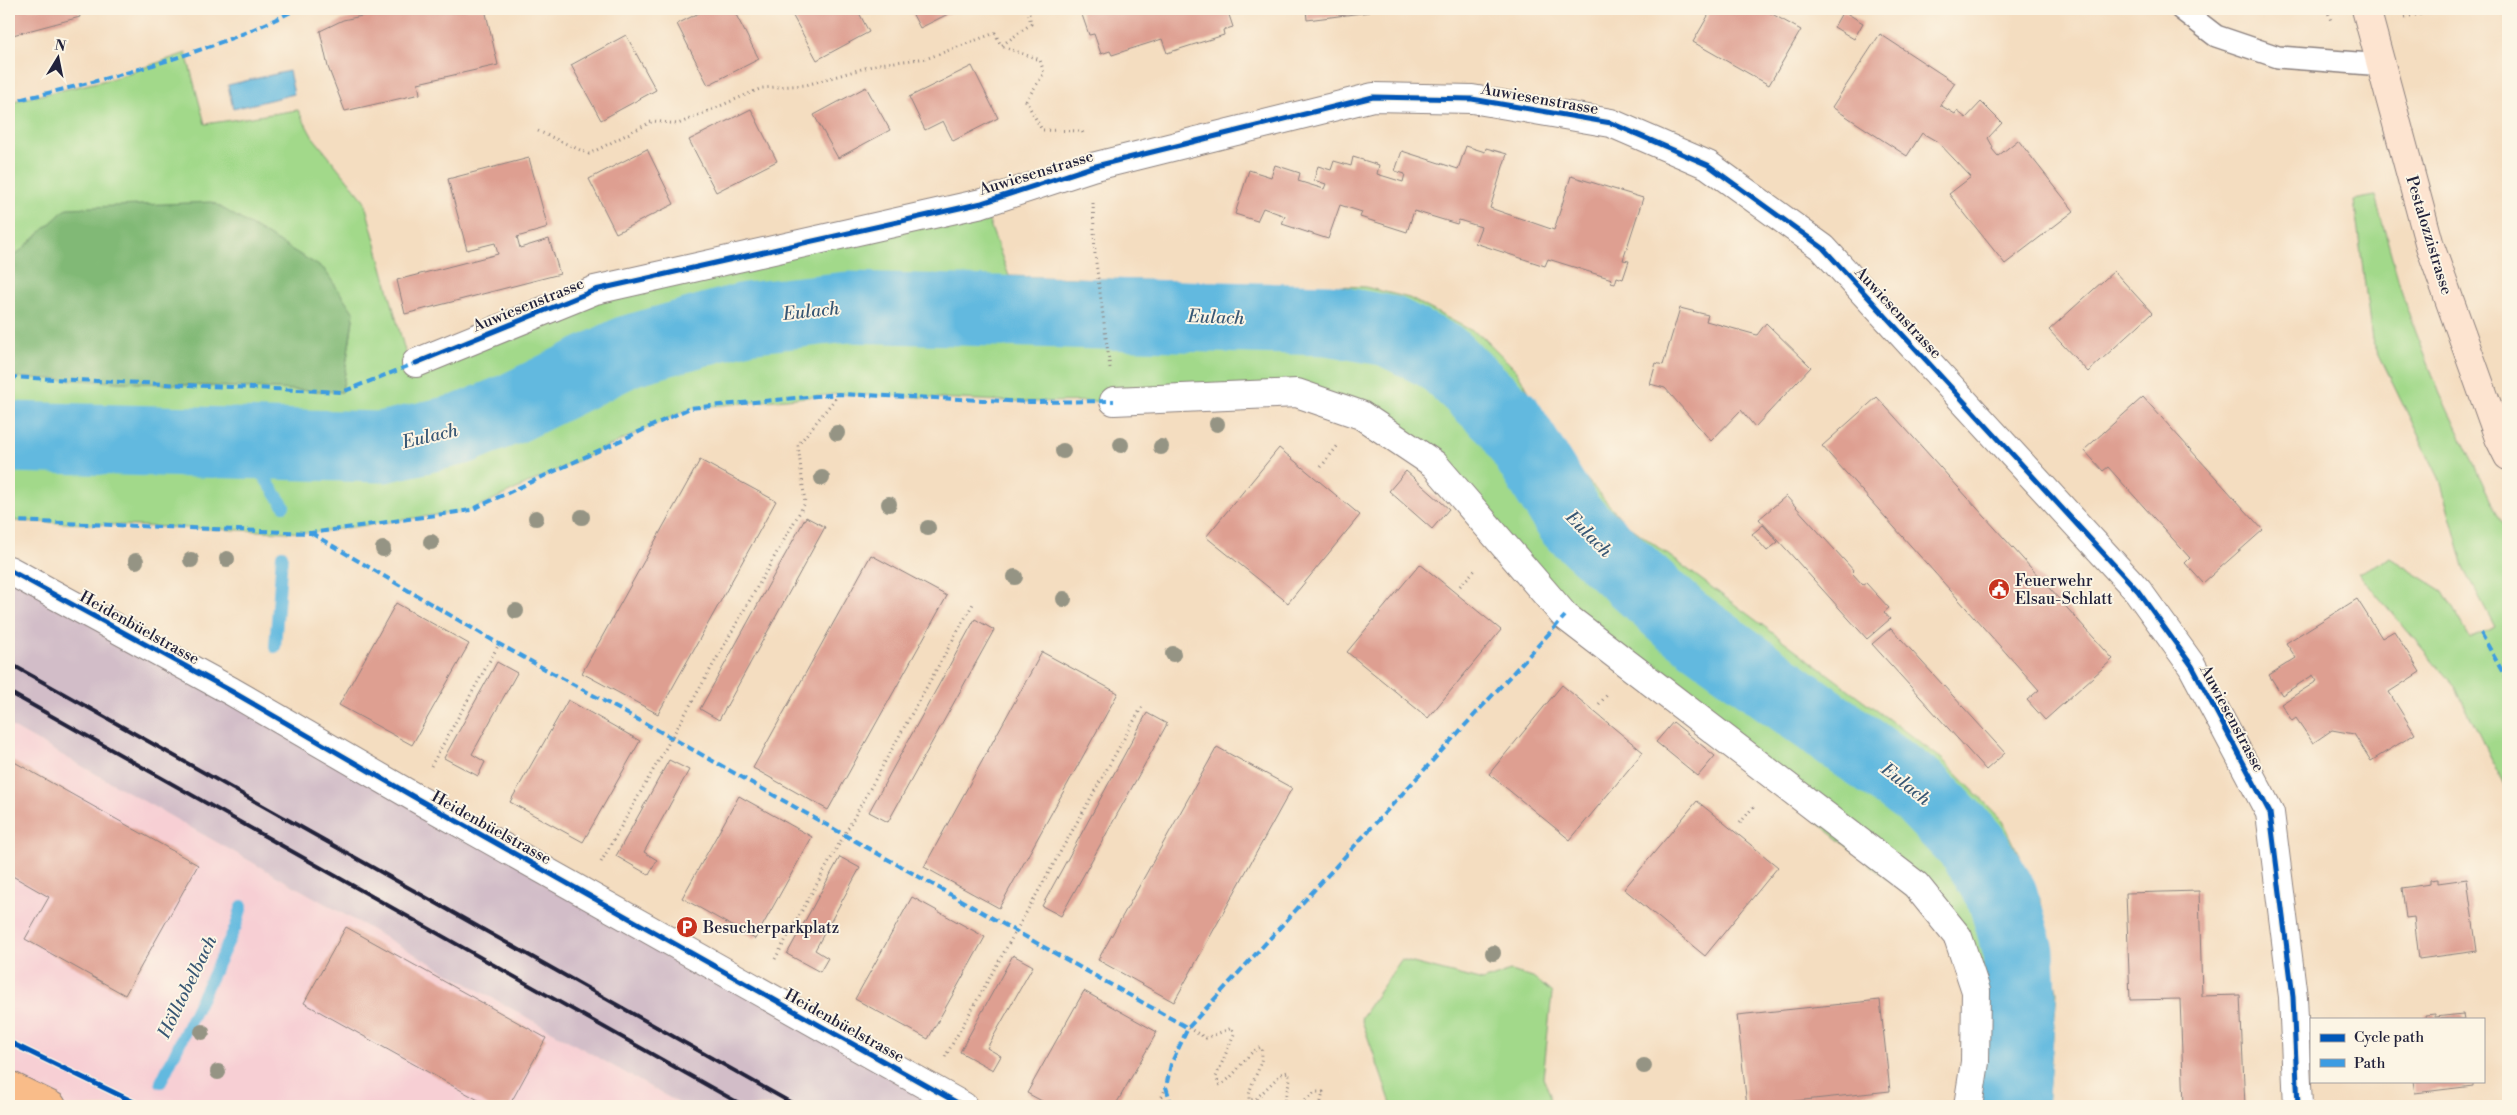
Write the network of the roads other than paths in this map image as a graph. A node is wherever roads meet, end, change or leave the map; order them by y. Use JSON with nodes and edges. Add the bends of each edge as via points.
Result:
{"nodes":[{"id":1,"x":2181,"y":9,"type":"edge"},
{"id":2,"x":2366,"y":9,"type":"edge"},
{"id":3,"x":2383,"y":65,"type":"junction"},
{"id":4,"x":416,"y":363,"type":"dead end"},
{"id":5,"x":1112,"y":388,"type":"road end"},
{"id":6,"x":2505,"y":443,"type":"edge"},
{"id":7,"x":9,"y":570,"type":"edge"},
{"id":8,"x":9,"y":1085,"type":"edge"},
{"id":9,"x":52,"y":1106,"type":"edge"},
{"id":10,"x":963,"y":1106,"type":"edge"},
{"id":11,"x":1968,"y":1106,"type":"edge"},
{"id":12,"x":2298,"y":1106,"type":"edge"}],
"edges":[{"from":1,"to":3,"type":"lane","via":[[2216,36],[2278,57]]},
{"from":2,"to":3,"type":"main road","name":"Pestalozzistrasse"},
{"from":3,"to":6,"type":"main road","name":"Pestalozzistrasse","via":[[2430,246]]},
{"from":4,"to":12,"type":"street","name":"Auwiesenstrasse","via":[[596,290],[982,203],[1092,168],[1373,98],[1472,99],[1611,123],[1708,165],[1823,248],[2138,591],[2192,666],[2270,813],[2293,996]]},
{"from":5,"to":11,"type":"street","via":[[1297,393],[1361,416],[1434,464],[1565,616],[1916,885],[1958,937],[1976,991],[1975,1062]]},
{"from":7,"to":10,"type":"street","name":"Heidenbüelstrasse","via":[[231,691]]},
{"from":8,"to":9,"type":"main road"}]}
